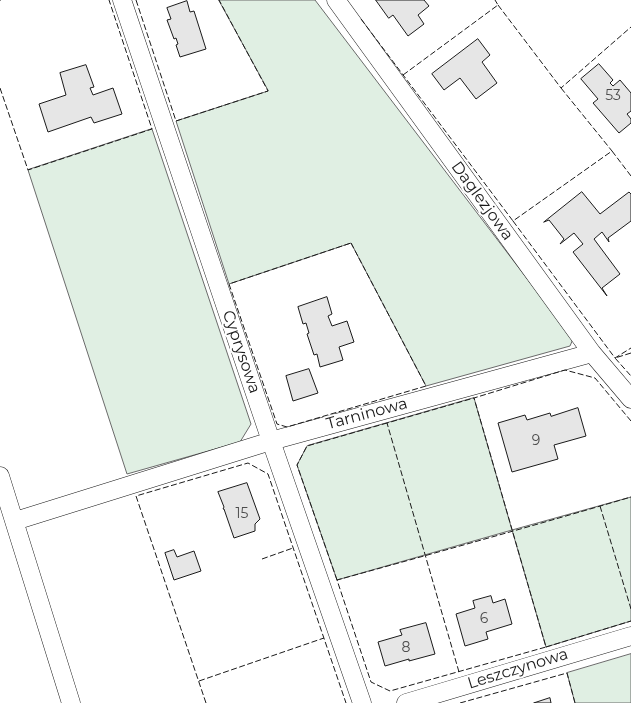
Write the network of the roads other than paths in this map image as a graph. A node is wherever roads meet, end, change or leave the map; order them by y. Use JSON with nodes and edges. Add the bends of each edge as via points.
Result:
{"nodes":[{"id":1,"x":122,"y":0,"type":"edge"},
{"id":2,"x":336,"y":0,"type":"edge"},
{"id":3,"x":592,"y":353,"type":"junction"},
{"id":4,"x":631,"y":399,"type":"edge"},
{"id":5,"x":271,"y":440,"type":"junction"},
{"id":6,"x":0,"y":476,"type":"edge"},
{"id":7,"x":15,"y":521,"type":"junction"},
{"id":8,"x":631,"y":636,"type":"edge"},
{"id":9,"x":72,"y":703,"type":"edge"},
{"id":10,"x":362,"y":703,"type":"edge"},
{"id":11,"x":406,"y":703,"type":"edge"}],
"edges":[{"from":1,"to":5,"type":"street","name":"Cyprysowa"},
{"from":2,"to":3,"type":"street","name":"Daglezjowa"},
{"from":3,"to":4,"type":"street","name":"Daglezjowa"},
{"from":3,"to":5,"type":"street","name":"Tarninowa"},
{"from":5,"to":7,"type":"street","name":"Tarninowa"},
{"from":5,"to":10,"type":"street","name":"Cyprysowa"},
{"from":6,"to":7,"type":"street"},
{"from":7,"to":9,"type":"street"},
{"from":8,"to":11,"type":"street","name":"Leszczynowa"}]}
